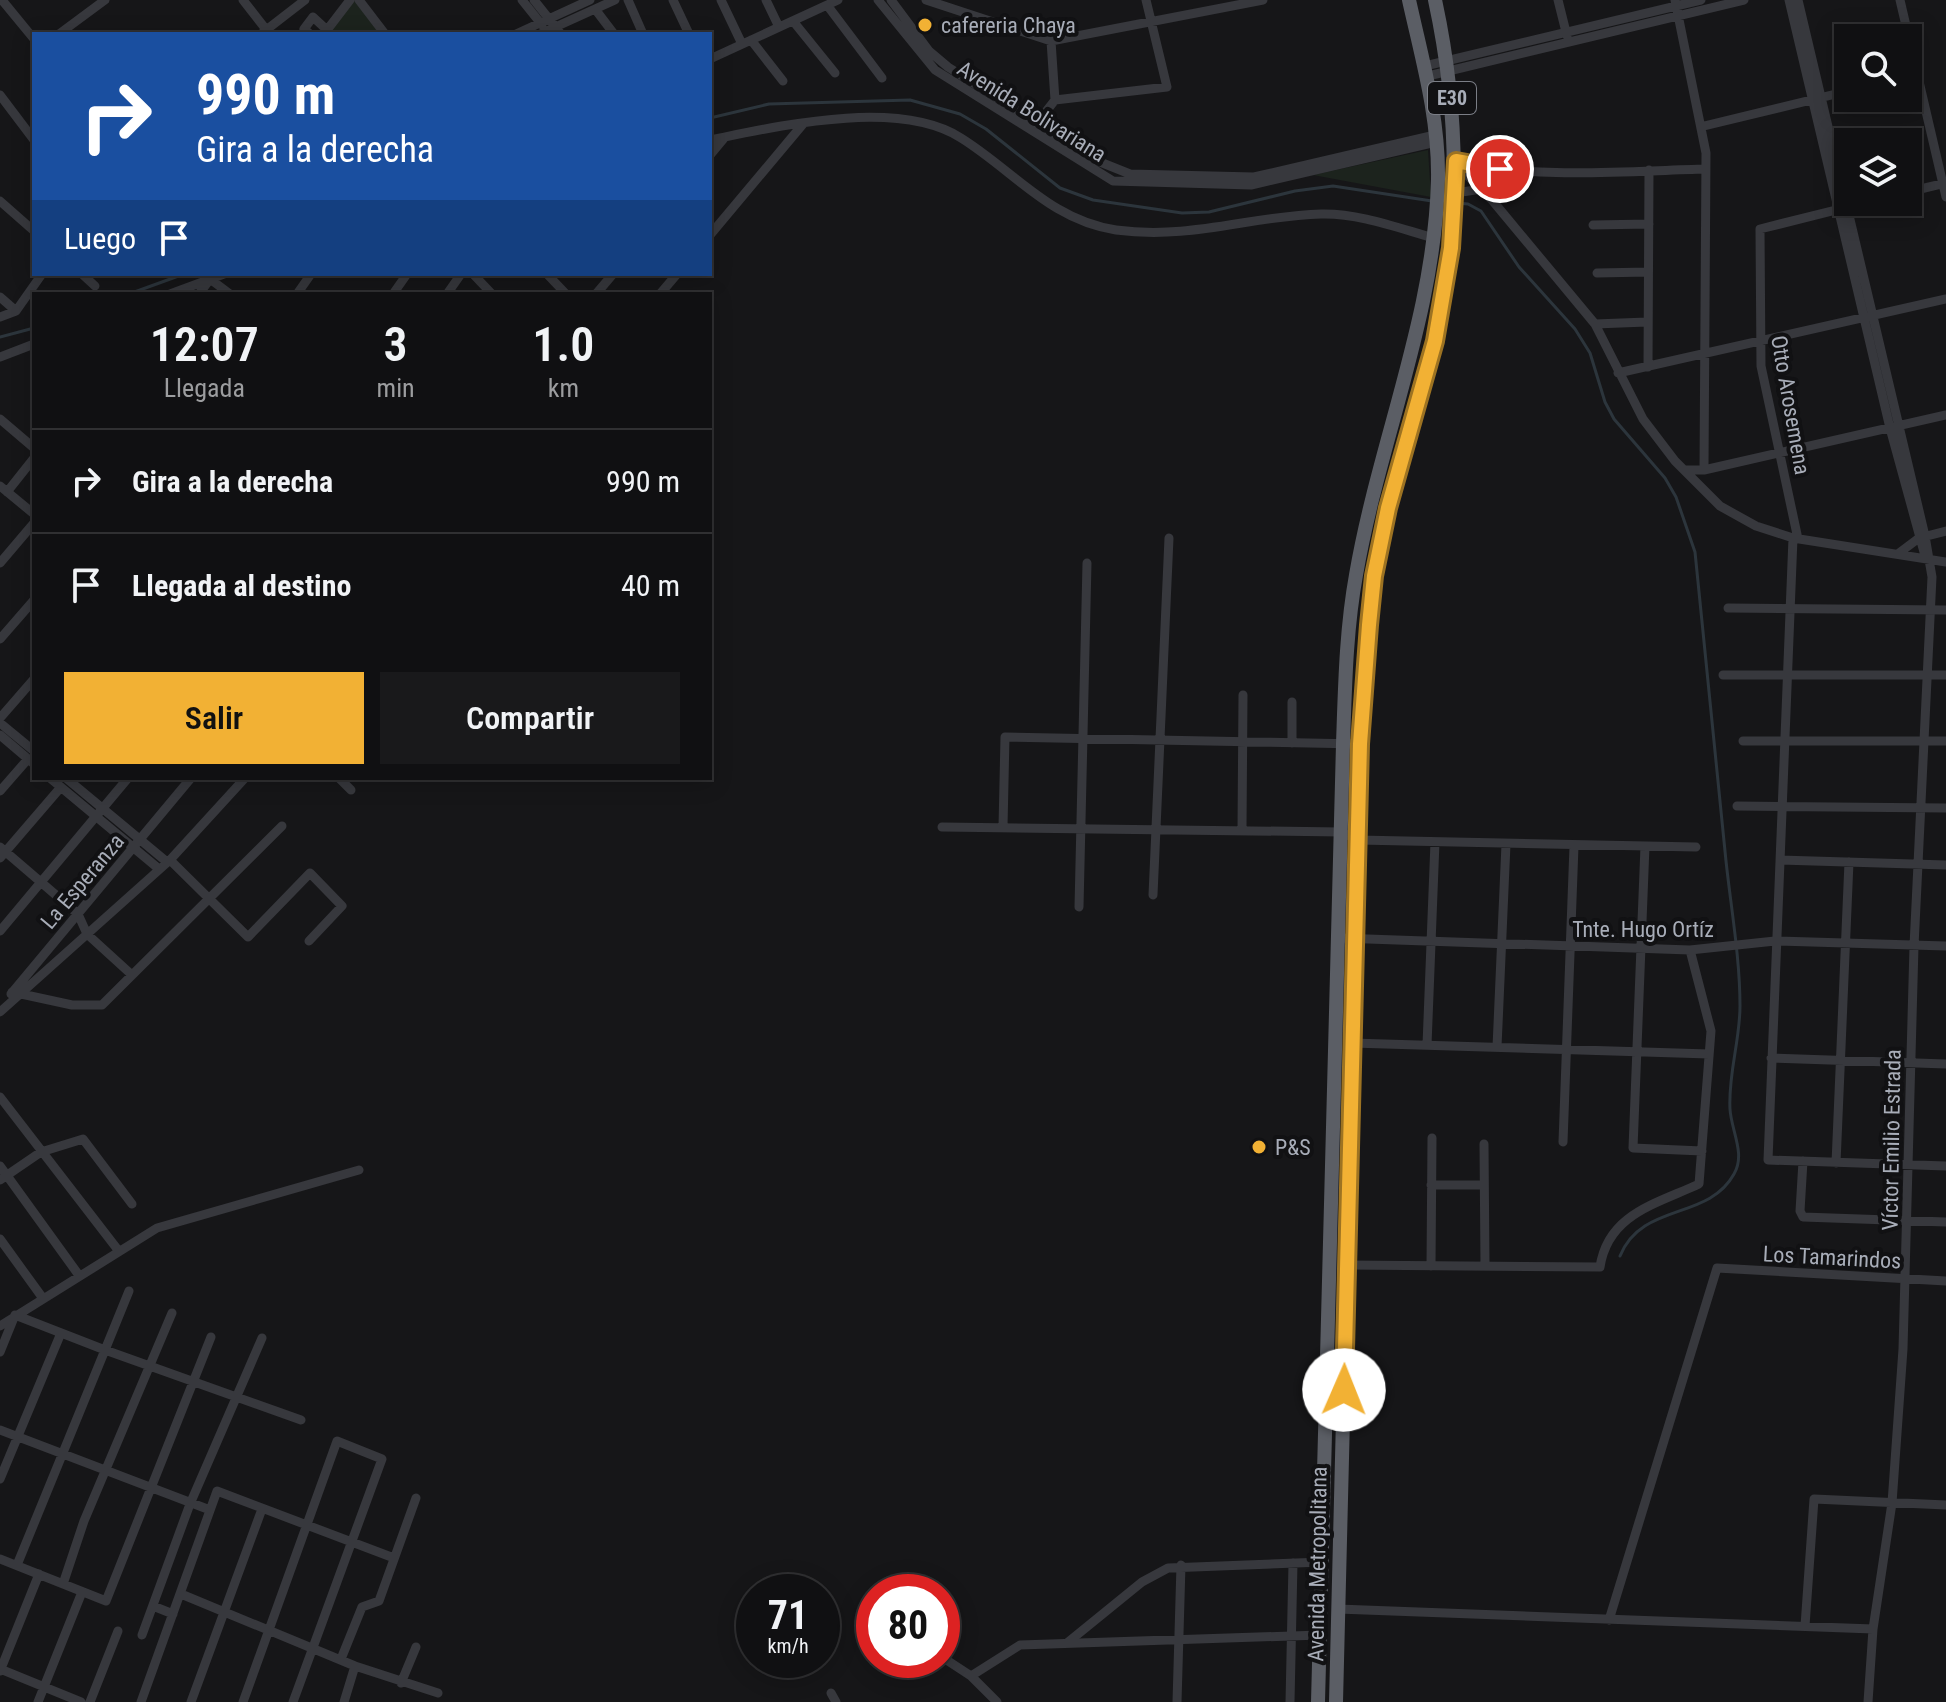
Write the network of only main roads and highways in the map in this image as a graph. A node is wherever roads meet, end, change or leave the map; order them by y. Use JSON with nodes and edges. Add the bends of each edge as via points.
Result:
{"nodes":[{"id":1,"x":1409,"y":0,"type":"edge"},
{"id":2,"x":1435,"y":0,"type":"edge"},
{"id":3,"x":1380,"y":475,"type":"junction"},
{"id":4,"x":1397,"y":479,"type":"junction"},
{"id":5,"x":1325,"y":1449,"type":"junction"},
{"id":6,"x":1341,"y":1456,"type":"junction"},
{"id":7,"x":1318,"y":1702,"type":"edge"},
{"id":8,"x":1336,"y":1702,"type":"edge"}],
"edges":[{"from":1,"to":3,"type":"highway","number":"E30","via":[[1427,71],[1436,138],[1436,219],[1410,366]]},
{"from":2,"to":4,"type":"highway","name":"Avenida Metropolitana","number":"E30","via":[[1448,67],[1456,162],[1454,220],[1435,341]]},
{"from":3,"to":4,"type":"highway"},
{"from":3,"to":5,"type":"highway","number":"E30","via":[[1356,575],[1343,744]]},
{"from":4,"to":6,"type":"highway","name":"Avenida Metropolitana","number":"E30","via":[[1374,576],[1360,744]]},
{"from":5,"to":6,"type":"highway"},
{"from":5,"to":7,"type":"highway","number":"E30"},
{"from":6,"to":8,"type":"highway","name":"Avenida Metropolitana","number":"E30"}]}
